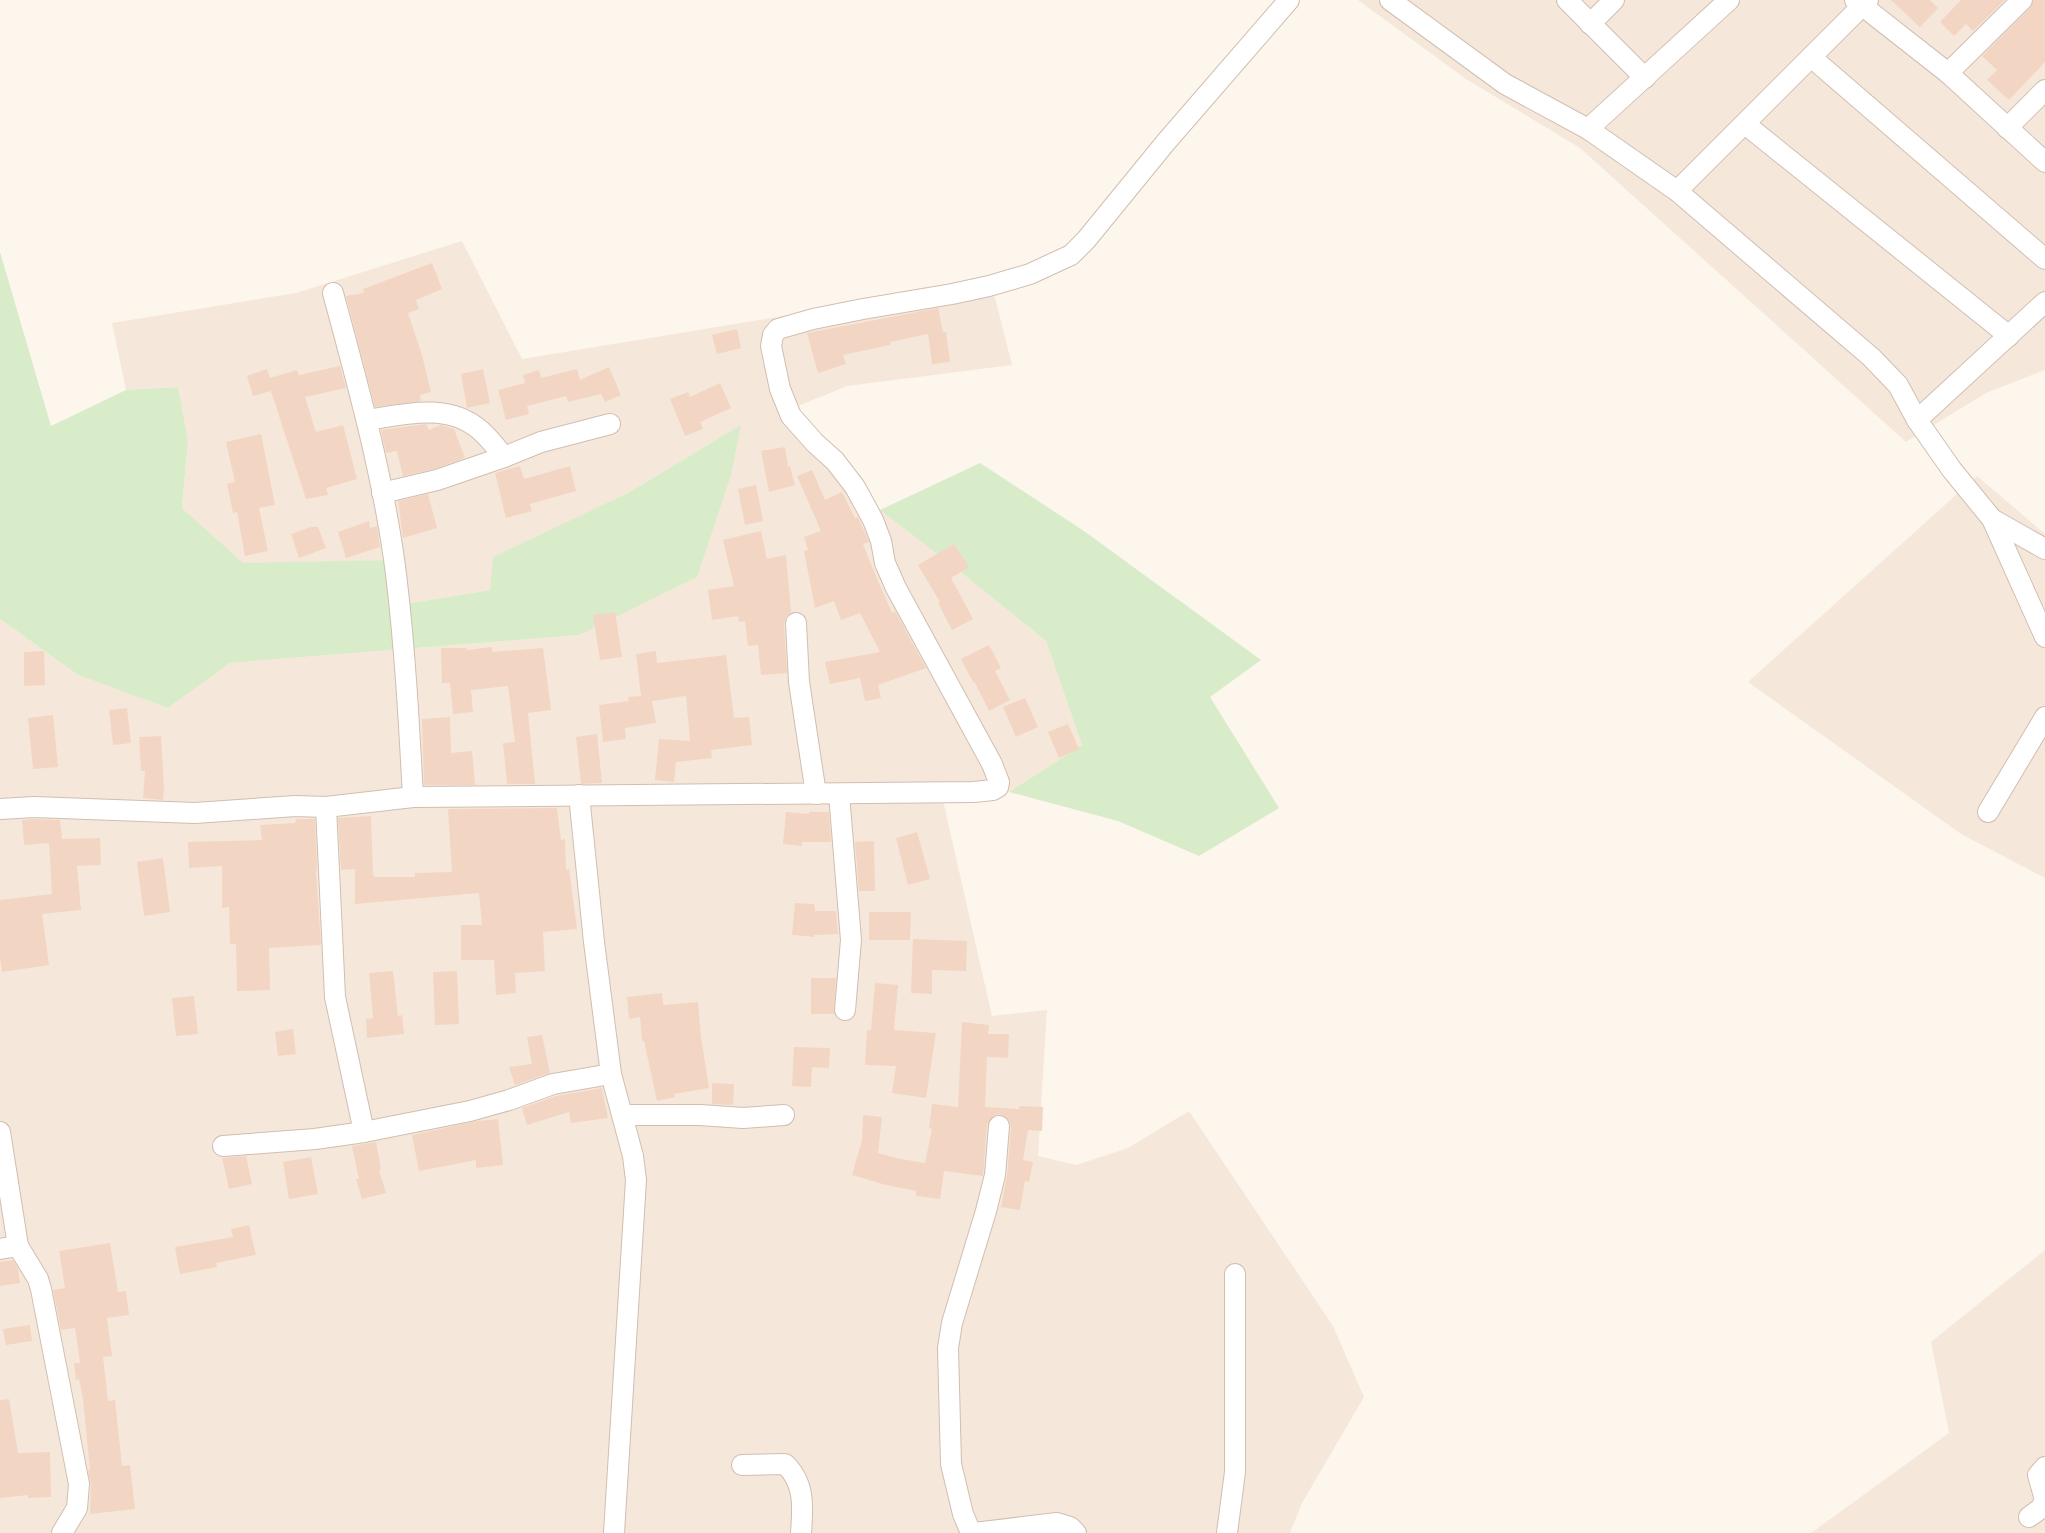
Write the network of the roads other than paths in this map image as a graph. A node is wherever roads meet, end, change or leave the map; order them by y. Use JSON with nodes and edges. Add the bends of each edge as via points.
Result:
{"nodes":[{"id":1,"x":1289,"y":0,"type":"edge"},
{"id":2,"x":1390,"y":0,"type":"edge"},
{"id":3,"x":1566,"y":0,"type":"edge"},
{"id":4,"x":1614,"y":0,"type":"edge"},
{"id":5,"x":1729,"y":0,"type":"edge"},
{"id":6,"x":2022,"y":0,"type":"edge"},
{"id":7,"x":1862,"y":2,"type":"edge"},
{"id":8,"x":1590,"y":24,"type":"junction"},
{"id":9,"x":1811,"y":57,"type":"junction"},
{"id":10,"x":1948,"y":73,"type":"junction"},
{"id":11,"x":1645,"y":78,"type":"junction"},
{"id":12,"x":2045,"y":90,"type":"edge"},
{"id":13,"x":1745,"y":124,"type":"junction"},
{"id":14,"x":2008,"y":128,"type":"junction"},
{"id":15,"x":1588,"y":129,"type":"junction"},
{"id":16,"x":2045,"y":162,"type":"edge"},
{"id":17,"x":1677,"y":191,"type":"junction"},
{"id":18,"x":2045,"y":259,"type":"edge"},
{"id":19,"x":333,"y":293,"type":"dead end"},
{"id":20,"x":2045,"y":302,"type":"edge"},
{"id":21,"x":2009,"y":336,"type":"junction"},
{"id":22,"x":367,"y":420,"type":"junction"},
{"id":23,"x":1917,"y":420,"type":"junction"},
{"id":24,"x":610,"y":424,"type":"dead end"},
{"id":25,"x":504,"y":457,"type":"junction"},
{"id":26,"x":382,"y":493,"type":"junction"},
{"id":27,"x":1992,"y":519,"type":"junction"},
{"id":28,"x":2045,"y":549,"type":"edge"},
{"id":29,"x":796,"y":623,"type":"dead end"},
{"id":30,"x":2045,"y":637,"type":"edge"},
{"id":31,"x":2045,"y":718,"type":"edge"},
{"id":32,"x":816,"y":794,"type":"junction"},
{"id":33,"x":839,"y":794,"type":"junction"},
{"id":34,"x":579,"y":795,"type":"junction"},
{"id":35,"x":413,"y":797,"type":"junction"},
{"id":36,"x":326,"y":808,"type":"junction"},
{"id":37,"x":0,"y":809,"type":"edge"},
{"id":38,"x":1988,"y":812,"type":"dead end"},
{"id":39,"x":845,"y":1010,"type":"dead end"},
{"id":40,"x":611,"y":1074,"type":"junction"},
{"id":41,"x":622,"y":1115,"type":"junction"},
{"id":42,"x":784,"y":1115,"type":"dead end"},
{"id":43,"x":999,"y":1126,"type":"dead end"},
{"id":44,"x":0,"y":1132,"type":"edge"},
{"id":45,"x":364,"y":1132,"type":"junction"},
{"id":46,"x":223,"y":1146,"type":"dead end"},
{"id":47,"x":9,"y":1248,"type":"edge"},
{"id":48,"x":1235,"y":1274,"type":"dead end"},
{"id":49,"x":742,"y":1465,"type":"dead end"},
{"id":50,"x":2045,"y":1467,"type":"edge"},
{"id":51,"x":2045,"y":1500,"type":"edge"},
{"id":52,"x":2030,"y":1517,"type":"dead end"},
{"id":53,"x":62,"y":1533,"type":"edge"},
{"id":54,"x":614,"y":1533,"type":"edge"},
{"id":55,"x":801,"y":1533,"type":"edge"},
{"id":56,"x":973,"y":1533,"type":"edge"},
{"id":57,"x":1076,"y":1533,"type":"edge"},
{"id":58,"x":1227,"y":1533,"type":"edge"}],
"edges":[{"from":1,"to":33,"type":"street","via":[[1071,255],[1030,274],[989,286],[813,319],[778,329],[772,335],[771,346],[780,388],[792,416],[855,487],[873,520],[896,588],[999,782],[993,790],[974,792]]},
{"from":2,"to":15,"type":"street","via":[[1504,84]]},
{"from":3,"to":8,"type":"street"},
{"from":4,"to":8,"type":"street"},
{"from":5,"to":11,"type":"street"},
{"from":6,"to":10,"type":"street"},
{"from":7,"to":9,"type":"street"},
{"from":7,"to":10,"type":"street"},
{"from":8,"to":11,"type":"street"},
{"from":9,"to":13,"type":"street"},
{"from":9,"to":18,"type":"street"},
{"from":10,"to":14,"type":"street"},
{"from":11,"to":15,"type":"street"},
{"from":12,"to":14,"type":"street"},
{"from":13,"to":17,"type":"street"},
{"from":13,"to":21,"type":"street"},
{"from":14,"to":16,"type":"street"},
{"from":15,"to":17,"type":"street"},
{"from":17,"to":23,"type":"street","via":[[1871,357],[1898,385]]},
{"from":19,"to":22,"type":"street"},
{"from":20,"to":21,"type":"street"},
{"from":21,"to":23,"type":"street"},
{"from":22,"to":25,"type":"street","via":[[413,412],[442,412],[464,419],[481,431]]},
{"from":22,"to":26,"type":"street"},
{"from":23,"to":27,"type":"street"},
{"from":24,"to":25,"type":"street","via":[[541,442]]},
{"from":25,"to":26,"type":"street","via":[[436,480]]},
{"from":26,"to":35,"type":"street","via":[[396,573]]},
{"from":27,"to":28,"type":"street"},
{"from":27,"to":30,"type":"street"},
{"from":29,"to":32,"type":"street","via":[[799,682]]},
{"from":31,"to":38,"type":"street"},
{"from":32,"to":33,"type":"street"},
{"from":32,"to":34,"type":"street"},
{"from":33,"to":39,"type":"street","via":[[850,940]]},
{"from":34,"to":35,"type":"street"},
{"from":34,"to":40,"type":"street"},
{"from":35,"to":36,"type":"street"},
{"from":36,"to":37,"type":"street","via":[[295,806],[196,813],[34,807]]},
{"from":36,"to":45,"type":"street","via":[[335,997]]},
{"from":40,"to":41,"type":"street"},
{"from":40,"to":45,"type":"street","via":[[552,1084],[470,1111]]},
{"from":41,"to":42,"type":"street","via":[[743,1118]]},
{"from":41,"to":54,"type":"street","via":[[636,1180]]},
{"from":43,"to":56,"type":"street","via":[[995,1175],[952,1323],[948,1348],[951,1464],[963,1514]]},
{"from":44,"to":47,"type":"street"},
{"from":45,"to":46,"type":"street","via":[[315,1140]]},
{"from":47,"to":53,"type":"street","via":[[38,1279],[79,1484],[77,1508]]},
{"from":48,"to":58,"type":"street","via":[[1235,1472]]},
{"from":49,"to":55,"type":"street","via":[[785,1464],[794,1472],[801,1491]]},
{"from":50,"to":51,"type":"street","via":[[2038,1475]]},
{"from":51,"to":52,"type":"street"},
{"from":56,"to":57,"type":"street","via":[[1057,1524],[1070,1527]]}]}
